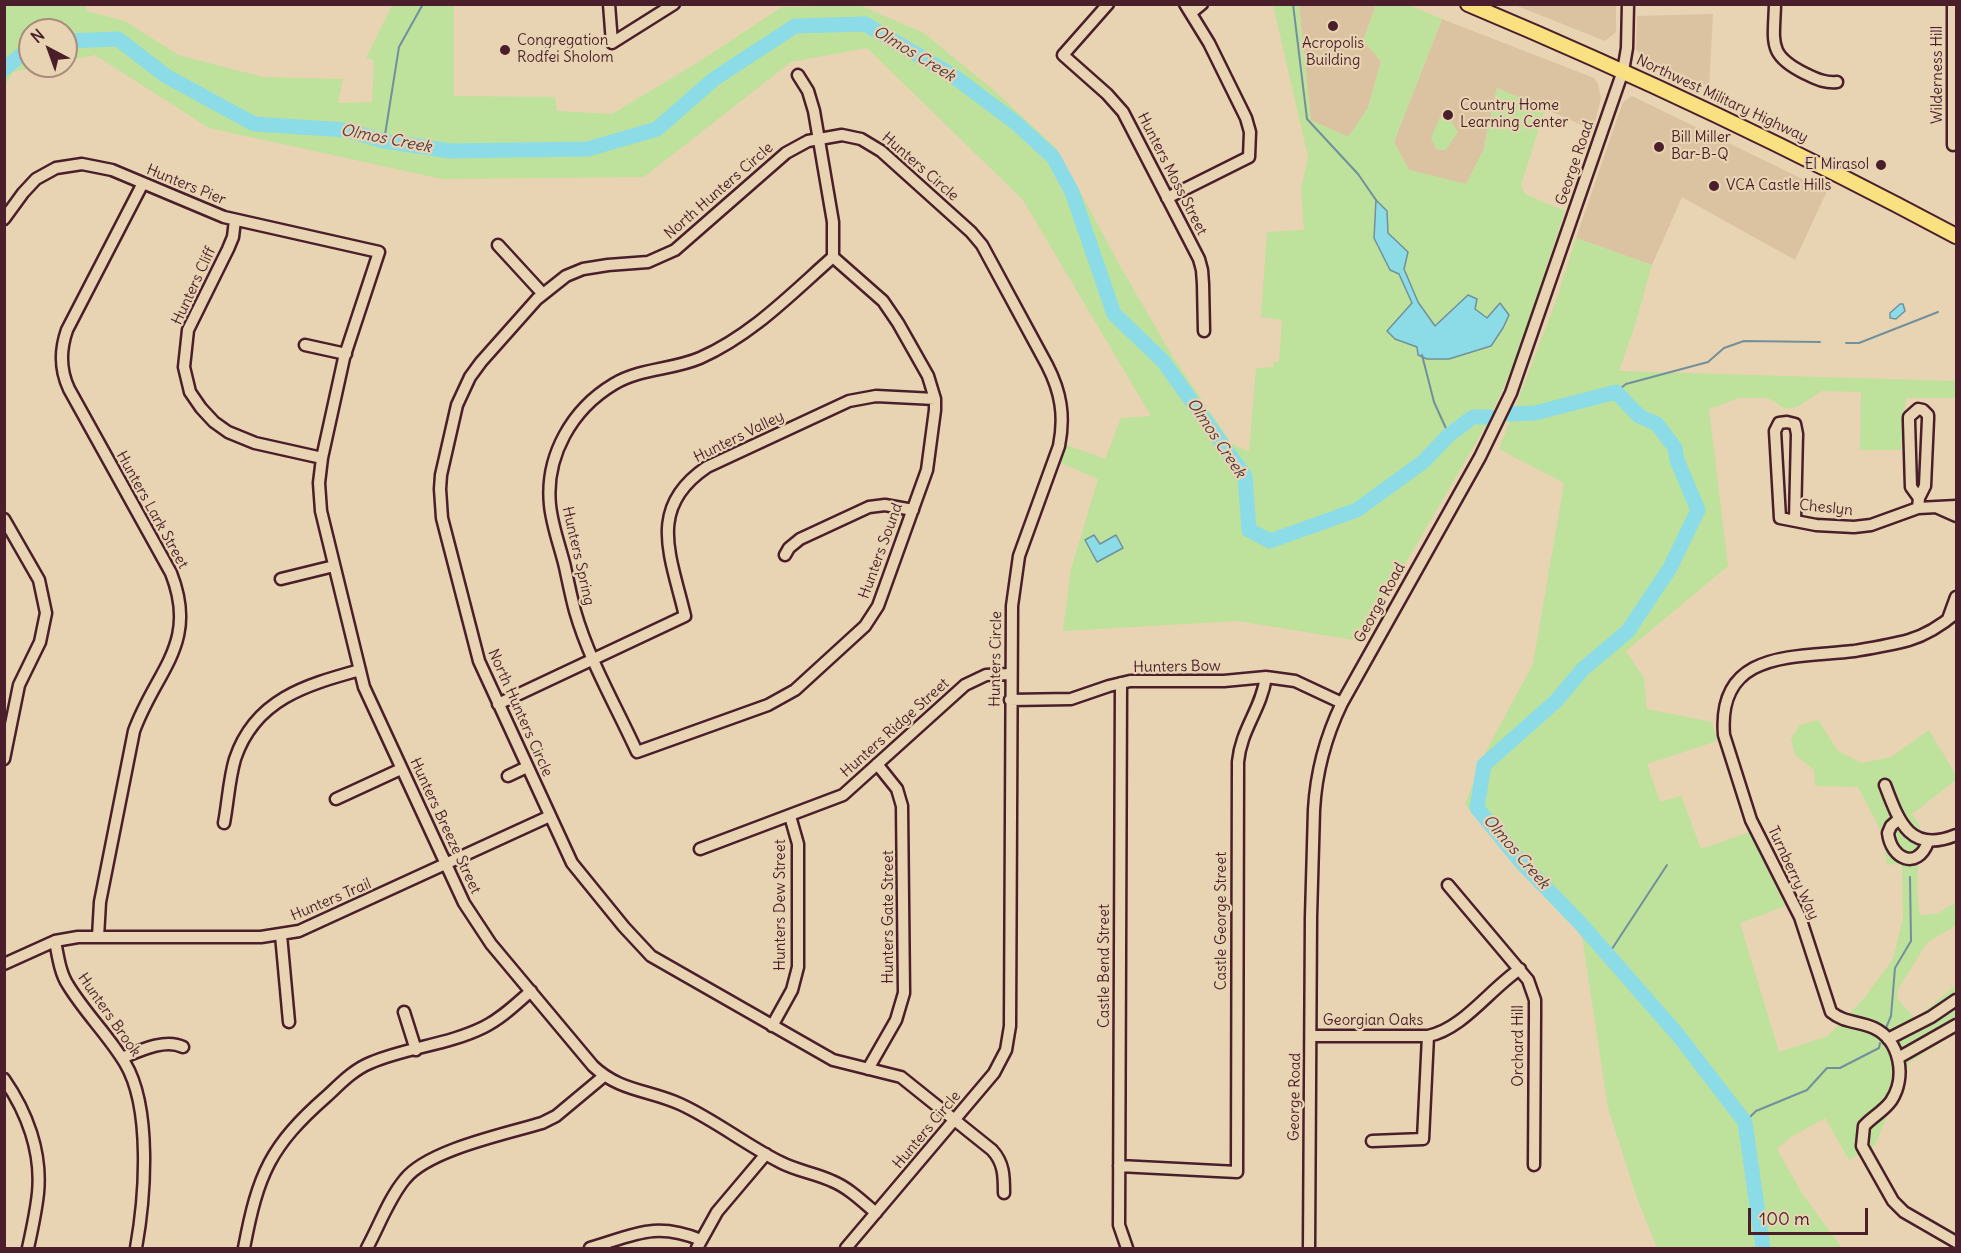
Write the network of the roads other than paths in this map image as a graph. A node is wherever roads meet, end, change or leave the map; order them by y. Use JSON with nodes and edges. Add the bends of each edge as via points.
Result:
{"nodes":[{"id":1,"x":609,"y":4,"type":"edge"},
{"id":2,"x":674,"y":4,"type":"edge"},
{"id":3,"x":1108,"y":4,"type":"edge"},
{"id":4,"x":1202,"y":4,"type":"edge"},
{"id":5,"x":1468,"y":4,"type":"edge"},
{"id":6,"x":1628,"y":4,"type":"edge"},
{"id":7,"x":1774,"y":4,"type":"edge"},
{"id":8,"x":1953,"y":4,"type":"edge"},
{"id":9,"x":1188,"y":9,"type":"edge"},
{"id":10,"x":1623,"y":71,"type":"junction"},
{"id":11,"x":798,"y":75,"type":"dead end"},
{"id":12,"x":1837,"y":82,"type":"dead end"},
{"id":13,"x":818,"y":138,"type":"junction"},
{"id":14,"x":1953,"y":145,"type":"dead end"},
{"id":15,"x":143,"y":183,"type":"junction"},
{"id":16,"x":1167,"y":198,"type":"junction"},
{"id":17,"x":4,"y":219,"type":"edge"},
{"id":18,"x":236,"y":220,"type":"junction"},
{"id":19,"x":1956,"y":236,"type":"edge"},
{"id":20,"x":498,"y":245,"type":"dead end"},
{"id":21,"x":379,"y":252,"type":"joint"},
{"id":22,"x":833,"y":257,"type":"junction"},
{"id":23,"x":543,"y":294,"type":"junction"},
{"id":24,"x":1204,"y":331,"type":"dead end"},
{"id":25,"x":305,"y":345,"type":"dead end"},
{"id":26,"x":346,"y":354,"type":"junction"},
{"id":27,"x":934,"y":399,"type":"junction"},
{"id":28,"x":322,"y":458,"type":"junction"},
{"id":29,"x":1918,"y":503,"type":"junction"},
{"id":30,"x":1956,"y":506,"type":"edge"},
{"id":31,"x":1938,"y":508,"type":"junction"},
{"id":32,"x":913,"y":510,"type":"junction"},
{"id":33,"x":1956,"y":516,"type":"edge"},
{"id":34,"x":4,"y":519,"type":"edge"},
{"id":35,"x":1795,"y":520,"type":"junction"},
{"id":36,"x":784,"y":555,"type":"dead end"},
{"id":37,"x":334,"y":566,"type":"junction"},
{"id":38,"x":281,"y":579,"type":"dead end"},
{"id":39,"x":1956,"y":597,"type":"edge"},
{"id":40,"x":1956,"y":613,"type":"edge"},
{"id":41,"x":1947,"y":620,"type":"junction"},
{"id":42,"x":593,"y":658,"type":"junction"},
{"id":43,"x":360,"y":670,"type":"junction"},
{"id":44,"x":1010,"y":674,"type":"junction"},
{"id":45,"x":1266,"y":676,"type":"junction"},
{"id":46,"x":1121,"y":683,"type":"junction"},
{"id":47,"x":1010,"y":700,"type":"junction"},
{"id":48,"x":1342,"y":703,"type":"junction"},
{"id":49,"x":498,"y":704,"type":"junction"},
{"id":50,"x":637,"y":752,"type":"joint"},
{"id":51,"x":4,"y":759,"type":"edge"},
{"id":52,"x":878,"y":764,"type":"junction"},
{"id":53,"x":527,"y":767,"type":"junction"},
{"id":54,"x":401,"y":769,"type":"junction"},
{"id":55,"x":508,"y":776,"type":"dead end"},
{"id":56,"x":1885,"y":785,"type":"dead end"},
{"id":57,"x":336,"y":799,"type":"dead end"},
{"id":58,"x":550,"y":816,"type":"junction"},
{"id":59,"x":790,"y":816,"type":"junction"},
{"id":60,"x":1899,"y":819,"type":"junction"},
{"id":61,"x":224,"y":822,"type":"dead end"},
{"id":62,"x":1956,"y":835,"type":"edge"},
{"id":63,"x":1928,"y":842,"type":"junction"},
{"id":64,"x":700,"y":849,"type":"dead end"},
{"id":65,"x":446,"y":865,"type":"junction"},
{"id":66,"x":1448,"y":885,"type":"dead end"},
{"id":67,"x":281,"y":935,"type":"junction"},
{"id":68,"x":98,"y":937,"type":"junction"},
{"id":69,"x":55,"y":941,"type":"junction"},
{"id":70,"x":4,"y":964,"type":"edge"},
{"id":71,"x":1520,"y":969,"type":"junction"},
{"id":72,"x":531,"y":991,"type":"junction"},
{"id":73,"x":1956,"y":999,"type":"edge"},
{"id":74,"x":405,"y":1012,"type":"dead end"},
{"id":75,"x":289,"y":1022,"type":"dead end"},
{"id":76,"x":1956,"y":1025,"type":"edge"},
{"id":77,"x":772,"y":1026,"type":"junction"},
{"id":78,"x":1311,"y":1036,"type":"junction"},
{"id":79,"x":1428,"y":1036,"type":"junction"},
{"id":80,"x":1888,"y":1039,"type":"junction"},
{"id":81,"x":183,"y":1047,"type":"dead end"},
{"id":82,"x":416,"y":1050,"type":"junction"},
{"id":83,"x":122,"y":1058,"type":"junction"},
{"id":84,"x":1898,"y":1058,"type":"junction"},
{"id":85,"x":868,"y":1069,"type":"junction"},
{"id":86,"x":604,"y":1076,"type":"junction"},
{"id":87,"x":4,"y":1079,"type":"edge"},
{"id":88,"x":955,"y":1120,"type":"junction"},
{"id":89,"x":1372,"y":1141,"type":"dead end"},
{"id":90,"x":766,"y":1154,"type":"junction"},
{"id":91,"x":1534,"y":1165,"type":"dead end"},
{"id":92,"x":1119,"y":1166,"type":"junction"},
{"id":93,"x":1004,"y":1193,"type":"dead end"},
{"id":94,"x":876,"y":1214,"type":"junction"},
{"id":95,"x":1956,"y":1242,"type":"edge"},
{"id":96,"x":699,"y":1244,"type":"edge"},
{"id":97,"x":28,"y":1248,"type":"edge"},
{"id":98,"x":136,"y":1248,"type":"edge"},
{"id":99,"x":244,"y":1248,"type":"edge"},
{"id":100,"x":367,"y":1248,"type":"edge"},
{"id":101,"x":590,"y":1248,"type":"edge"},
{"id":102,"x":846,"y":1248,"type":"edge"},
{"id":103,"x":1127,"y":1248,"type":"edge"},
{"id":104,"x":1309,"y":1248,"type":"edge"}],
"edges":[{"from":1,"to":2,"type":"street","via":[[612,43]]},
{"from":3,"to":16,"type":"street","name":"Hunters Moss Street","via":[[1063,55],[1123,112]]},
{"from":4,"to":9,"type":"street"},
{"from":5,"to":10,"type":"main road","name":"Northwest Military Highway"},
{"from":6,"to":10,"type":"street","name":"George Road"},
{"from":7,"to":12,"type":"street","via":[[1774,38],[1782,60],[1821,82]]},
{"from":8,"to":14,"type":"street","name":"Wilderness Hill"},
{"from":9,"to":16,"type":"street","via":[[1246,118],[1249,157]]},
{"from":10,"to":19,"type":"main road","name":"Northwest Military Highway","via":[[1792,150]]},
{"from":10,"to":48,"type":"street","name":"George Road","via":[[1512,393]]},
{"from":11,"to":13,"type":"street","via":[[808,91]]},
{"from":13,"to":22,"type":"street","via":[[833,222]]},
{"from":13,"to":23,"type":"street","name":"North Hunters Circle","via":[[786,153],[675,250],[648,262],[583,269],[566,276]]},
{"from":13,"to":44,"type":"street","name":"Hunters Circle","via":[[842,135],[872,144],[971,232],[989,257],[1056,382],[1062,403],[1062,430],[1016,571]]},
{"from":15,"to":17,"type":"street","name":"Hunters Pier","via":[[82,164],[56,168],[36,179]]},
{"from":15,"to":18,"type":"street","name":"Hunters Pier"},
{"from":15,"to":68,"type":"street","name":"Hunters Lark Street","via":[[67,330],[62,352],[69,389],[171,573],[180,606],[175,649],[134,731],[100,902]]},
{"from":16,"to":24,"type":"street","name":"Hunters Moss Street","via":[[1202,270]]},
{"from":18,"to":21,"type":"street","name":"Hunters Pier"},
{"from":18,"to":28,"type":"street","name":"Hunters Cliff","via":[[228,249],[188,330],[184,367],[190,392],[207,415],[228,432],[255,443]]},
{"from":20,"to":23,"type":"street"},
{"from":21,"to":26,"type":"street","name":"Hunters Breeze Street"},
{"from":22,"to":27,"type":"street","name":"Hunters Sound","via":[[883,301],[928,376]]},
{"from":22,"to":42,"type":"street","name":"Hunters Spring","via":[[735,341],[697,359],[616,382],[585,407],[568,428],[553,465],[550,503],[575,612]]},
{"from":23,"to":49,"type":"street","name":"North Hunters Circle","via":[[470,377],[457,405],[441,475],[442,518],[474,645]]},
{"from":25,"to":26,"type":"street"},
{"from":26,"to":28,"type":"street","name":"Hunters Breeze Street"},
{"from":27,"to":32,"type":"street","name":"Hunters Sound","via":[[930,456]]},
{"from":27,"to":42,"type":"street","name":"Hunters Valley","via":[[876,396],[849,401],[695,475],[679,491],[667,520],[668,543],[685,616]]},
{"from":28,"to":37,"type":"street","name":"Hunters Breeze Street","via":[[320,498]]},
{"from":29,"to":29,"type":"street","via":[[1925,486],[1928,419],[1918,409],[1909,421],[1911,487]]},
{"from":29,"to":31,"type":"street","name":"Cheslyn"},
{"from":29,"to":35,"type":"street","name":"Cheslyn","via":[[1871,525],[1825,526]]},
{"from":30,"to":31,"type":"street","name":"Cheslyn"},
{"from":31,"to":33,"type":"street","name":"Cheslyn"},
{"from":32,"to":36,"type":"street","via":[[885,505],[869,507],[800,539]]},
{"from":32,"to":50,"type":"street","name":"Hunters Sound","via":[[870,620],[795,690],[768,705]]},
{"from":34,"to":51,"type":"street","via":[[42,588],[46,613],[40,642],[19,685]]},
{"from":35,"to":35,"type":"street","name":"Cheslyn","via":[[1780,518],[1775,431],[1779,423],[1787,422],[1795,424],[1797,434]]},
{"from":37,"to":38,"type":"street"},
{"from":37,"to":43,"type":"street","name":"Hunters Breeze Street"},
{"from":39,"to":41,"type":"street"},
{"from":40,"to":41,"type":"street","name":"Turnberry Way"},
{"from":41,"to":80,"type":"street","name":"Turnberry Way","via":[[1910,640],[1765,662],[1750,670],[1730,694],[1723,723],[1751,820],[1800,917],[1831,1012],[1842,1020],[1874,1028]]},
{"from":42,"to":49,"type":"street"},
{"from":42,"to":50,"type":"street","name":"Hunters Spring"},
{"from":43,"to":54,"type":"street","name":"Hunters Breeze Street"},
{"from":43,"to":61,"type":"street","via":[[296,691],[253,725],[236,758]]},
{"from":44,"to":47,"type":"street","name":"Hunters Circle"},
{"from":44,"to":52,"type":"street","name":"Hunters Ridge Street","via":[[986,675],[965,685]]},
{"from":45,"to":46,"type":"street","name":"Hunters Bow"},
{"from":45,"to":48,"type":"street","name":"Hunters Bow","via":[[1304,684]]},
{"from":45,"to":92,"type":"street","name":"Castle George Street","via":[[1263,694],[1239,746],[1238,762],[1237,1172]]},
{"from":46,"to":47,"type":"street","name":"Hunters Bow","via":[[1080,698]]},
{"from":46,"to":92,"type":"street","name":"Castle Bend Street"},
{"from":47,"to":88,"type":"street","name":"Hunters Circle","via":[[1009,1034],[999,1066]]},
{"from":48,"to":78,"type":"street","name":"George Road","via":[[1332,723],[1315,793]]},
{"from":49,"to":53,"type":"street","name":"North Hunters Circle"},
{"from":52,"to":59,"type":"street","name":"Hunters Ridge Street","via":[[843,795]]},
{"from":52,"to":85,"type":"street","name":"Hunters Gate Street","via":[[897,789],[903,806],[904,993],[896,1020]]},
{"from":53,"to":55,"type":"street"},
{"from":53,"to":58,"type":"street","name":"North Hunters Circle"},
{"from":54,"to":57,"type":"street"},
{"from":54,"to":65,"type":"street","name":"Hunters Breeze Street"},
{"from":56,"to":60,"type":"street"},
{"from":58,"to":65,"type":"street","name":"Hunters Trail"},
{"from":58,"to":77,"type":"street","name":"North Hunters Circle","via":[[578,873],[638,944],[651,956]]},
{"from":59,"to":64,"type":"street","name":"Hunters Ridge Street"},
{"from":59,"to":77,"type":"street","name":"Hunters Dew Street","via":[[798,844],[798,967],[792,990]]},
{"from":60,"to":63,"type":"street","via":[[1915,837]]},
{"from":60,"to":63,"type":"street","via":[[1887,833],[1898,854],[1914,859]]},
{"from":62,"to":63,"type":"street"},
{"from":65,"to":67,"type":"street","name":"Hunters Trail","via":[[318,924]]},
{"from":65,"to":72,"type":"street","name":"Hunters Breeze Street","via":[[476,924]]},
{"from":66,"to":71,"type":"street","name":"Orchard Hill"},
{"from":67,"to":68,"type":"street","name":"Hunters Trail"},
{"from":67,"to":75,"type":"street"},
{"from":68,"to":69,"type":"street","name":"Hunters Trail"},
{"from":69,"to":70,"type":"street","name":"Hunters Trail"},
{"from":69,"to":83,"type":"street","name":"Hunters Brook","via":[[67,984]]},
{"from":71,"to":79,"type":"street","name":"Georgian Oaks","via":[[1454,1025]]},
{"from":71,"to":91,"type":"street","name":"Orchard Hill","via":[[1535,1000]]},
{"from":72,"to":82,"type":"street","via":[[481,1029]]},
{"from":72,"to":86,"type":"street","name":"Hunters Breeze Street"},
{"from":73,"to":80,"type":"street"},
{"from":74,"to":82,"type":"street"},
{"from":76,"to":84,"type":"street"},
{"from":77,"to":85,"type":"street","name":"North Hunters Circle","via":[[833,1060]]},
{"from":78,"to":79,"type":"street","name":"Georgian Oaks"},
{"from":78,"to":104,"type":"street","name":"George Road"},
{"from":79,"to":89,"type":"street","via":[[1423,1139]]},
{"from":80,"to":84,"type":"street"},
{"from":81,"to":83,"type":"street","via":[[175,1043]]},
{"from":82,"to":99,"type":"street","via":[[361,1068],[290,1131],[263,1175]]},
{"from":83,"to":98,"type":"street","name":"Hunters Brook","via":[[134,1079],[142,1113],[142,1210]]},
{"from":84,"to":95,"type":"street","via":[[1899,1075],[1892,1100],[1864,1126],[1862,1146],[1893,1201],[1904,1212]]},
{"from":85,"to":88,"type":"street","name":"North Hunters Circle","via":[[901,1077]]},
{"from":86,"to":90,"type":"street","name":"Hunters Breeze Street","via":[[624,1087],[680,1104]]},
{"from":86,"to":100,"type":"street","via":[[542,1123],[440,1154],[423,1163],[400,1185]]},
{"from":87,"to":97,"type":"street","via":[[25,1113],[35,1151],[38,1192]]},
{"from":88,"to":93,"type":"street","name":"North Hunters Circle","via":[[995,1153],[1004,1175]]},
{"from":88,"to":94,"type":"street","name":"Hunters Circle"},
{"from":90,"to":94,"type":"street","name":"Hunters Breeze Street","via":[[791,1168],[840,1184]]},
{"from":90,"to":96,"type":"street","via":[[717,1212]]},
{"from":92,"to":103,"type":"street","name":"Castle Bend Street","via":[[1119,1225]]},
{"from":94,"to":102,"type":"street","name":"Hunters Circle"},
{"from":96,"to":101,"type":"street","via":[[672,1230],[657,1229]]}]}
